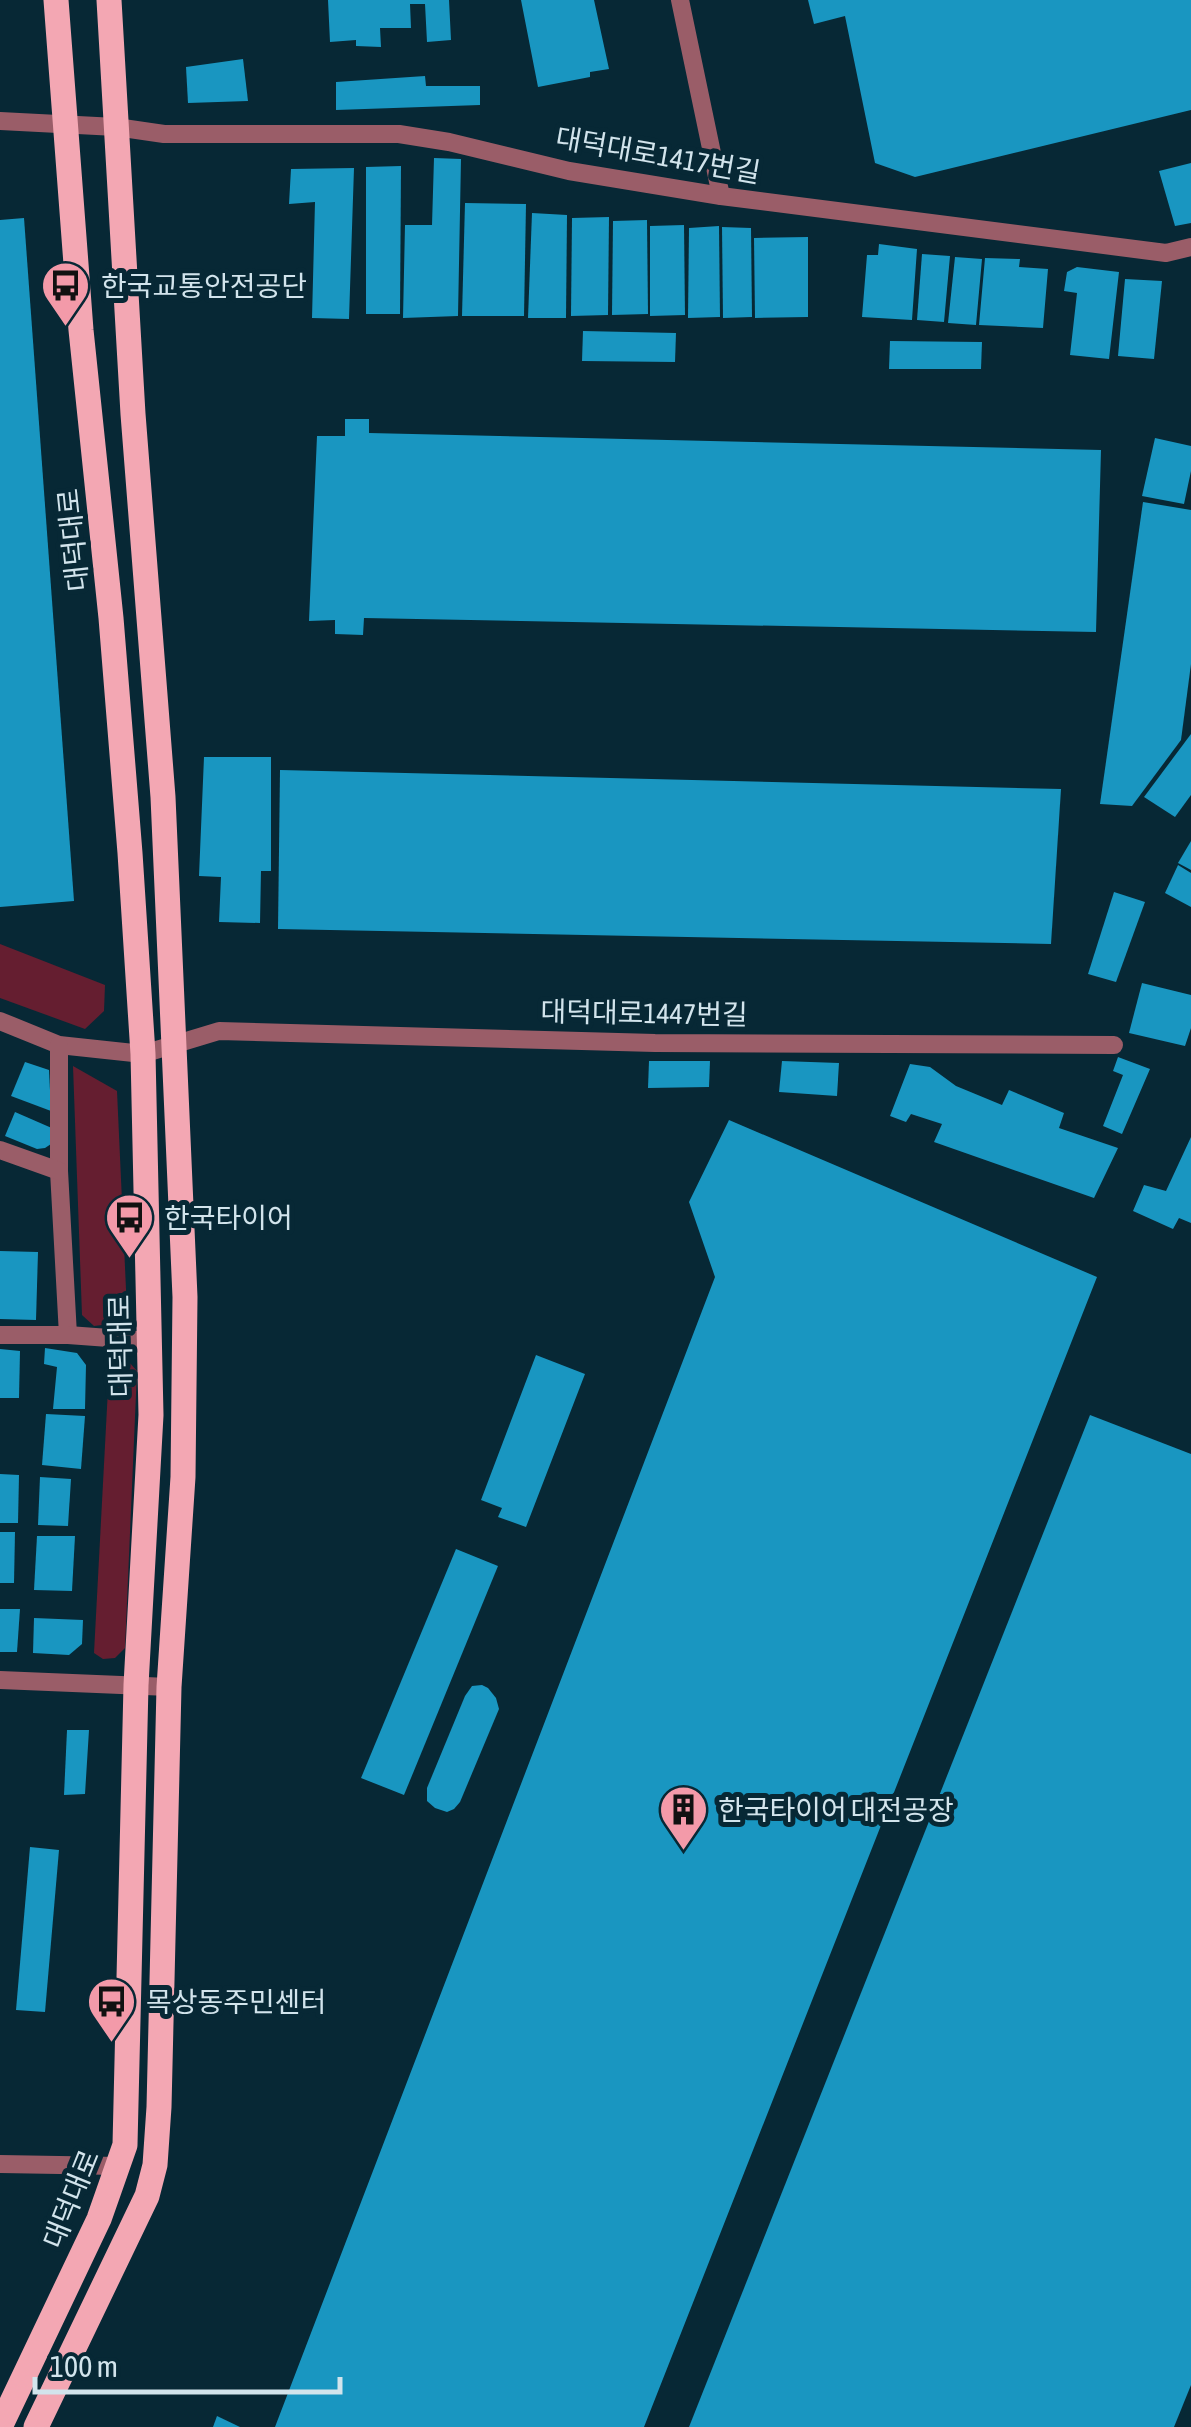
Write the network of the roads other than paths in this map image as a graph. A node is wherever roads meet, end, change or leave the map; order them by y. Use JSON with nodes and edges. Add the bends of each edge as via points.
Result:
{"nodes":[{"id":1,"x":56,"y":0,"type":"edge"},
{"id":2,"x":109,"y":0,"type":"edge"},
{"id":3,"x":680,"y":0,"type":"edge"},
{"id":4,"x":0,"y":121,"type":"edge"},
{"id":5,"x":64,"y":125,"type":"junction"},
{"id":6,"x":116,"y":128,"type":"junction"},
{"id":7,"x":721,"y":196,"type":"junction"},
{"id":8,"x":1191,"y":247,"type":"edge"},
{"id":9,"x":0,"y":1021,"type":"edge"},
{"id":10,"x":58,"y":1045,"type":"junction"},
{"id":11,"x":1114,"y":1045,"type":"dead end"},
{"id":12,"x":175,"y":1046,"type":"junction"},
{"id":13,"x":142,"y":1054,"type":"junction"},
{"id":14,"x":0,"y":1150,"type":"edge"},
{"id":15,"x":59,"y":1170,"type":"junction"},
{"id":16,"x":0,"y":1335,"type":"edge"},
{"id":17,"x":68,"y":1336,"type":"junction"},
{"id":18,"x":150,"y":1340,"type":"junction"},
{"id":19,"x":0,"y":1680,"type":"edge"},
{"id":20,"x":136,"y":1685,"type":"junction"},
{"id":21,"x":169,"y":1686,"type":"junction"},
{"id":22,"x":0,"y":2164,"type":"edge"},
{"id":23,"x":119,"y":2166,"type":"junction"},
{"id":24,"x":0,"y":2427,"type":"edge"},
{"id":25,"x":36,"y":2427,"type":"edge"}],
"edges":[{"from":1,"to":5,"type":"main road","name":"대덕대로"},
{"from":2,"to":6,"type":"main road"},
{"from":3,"to":7,"type":"street"},
{"from":4,"to":5,"type":"street","name":"대덕대로1417번길"},
{"from":5,"to":6,"type":"street","name":"대덕대로1417번길"},
{"from":5,"to":13,"type":"main road","name":"대덕대로","via":[[111,618]]},
{"from":6,"to":7,"type":"street","name":"대덕대로1417번길","via":[[400,134]]},
{"from":6,"to":12,"type":"main road"},
{"from":7,"to":8,"type":"street","name":"대덕대로1417번길","via":[[1166,253]]},
{"from":9,"to":10,"type":"street","name":"대덕대로1447번길"},
{"from":10,"to":13,"type":"street","name":"대덕대로1447번길"},
{"from":10,"to":15,"type":"street"},
{"from":11,"to":12,"type":"street","name":"대덕대로1447번길","via":[[219,1032]]},
{"from":12,"to":13,"type":"street","name":"대덕대로1447번길"},
{"from":12,"to":21,"type":"main road","via":[[183,1477]]},
{"from":13,"to":18,"type":"main road","name":"대덕대로"},
{"from":14,"to":15,"type":"street"},
{"from":15,"to":17,"type":"street"},
{"from":16,"to":17,"type":"street"},
{"from":17,"to":18,"type":"street"},
{"from":18,"to":20,"type":"main road","name":"대덕대로"},
{"from":19,"to":20,"type":"street"},
{"from":20,"to":21,"type":"street"},
{"from":20,"to":23,"type":"main road","name":"대덕대로","via":[[125,2144]]},
{"from":21,"to":25,"type":"main road","via":[[155,2165],[147,2196]]},
{"from":22,"to":23,"type":"street"},
{"from":23,"to":24,"type":"main road","name":"대덕대로"}]}
